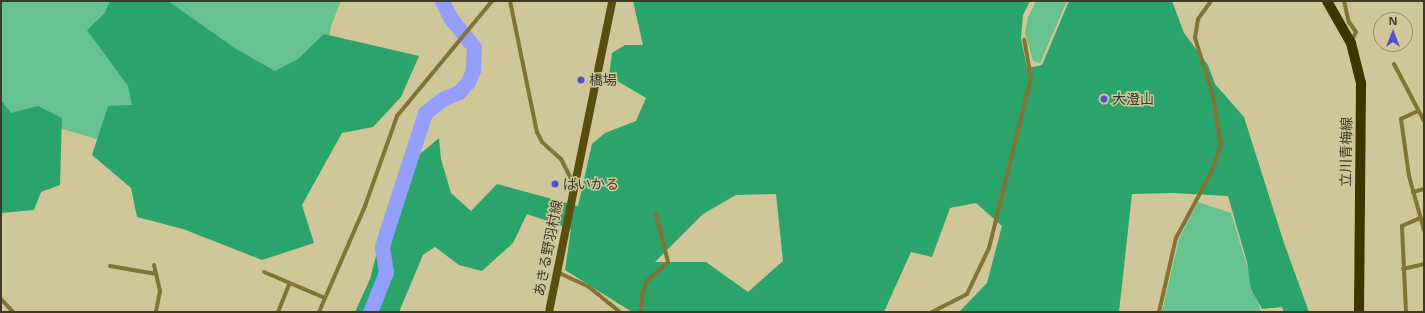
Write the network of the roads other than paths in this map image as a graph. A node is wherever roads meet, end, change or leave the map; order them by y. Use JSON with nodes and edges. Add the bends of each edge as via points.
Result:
{"nodes":[{"id":1,"x":492,"y":1,"type":"edge"},
{"id":2,"x":510,"y":1,"type":"edge"},
{"id":3,"x":612,"y":1,"type":"edge"},
{"id":4,"x":1211,"y":1,"type":"edge"},
{"id":5,"x":1327,"y":1,"type":"edge"},
{"id":6,"x":1344,"y":1,"type":"edge"},
{"id":7,"x":1024,"y":40,"type":"dead end"},
{"id":8,"x":1351,"y":43,"type":"junction"},
{"id":9,"x":1394,"y":64,"type":"dead end"},
{"id":10,"x":1418,"y":111,"type":"junction"},
{"id":11,"x":1424,"y":121,"type":"edge"},
{"id":12,"x":574,"y":185,"type":"junction"},
{"id":13,"x":1424,"y":189,"type":"edge"},
{"id":14,"x":1413,"y":192,"type":"junction"},
{"id":15,"x":656,"y":213,"type":"dead end"},
{"id":16,"x":1420,"y":218,"type":"junction"},
{"id":17,"x":1424,"y":230,"type":"edge"},
{"id":18,"x":1424,"y":264,"type":"edge"},
{"id":19,"x":154,"y":265,"type":"dead end"},
{"id":20,"x":110,"y":266,"type":"dead end"},
{"id":21,"x":1403,"y":269,"type":"junction"},
{"id":22,"x":264,"y":272,"type":"dead end"},
{"id":23,"x":557,"y":272,"type":"junction"},
{"id":24,"x":156,"y":274,"type":"junction"},
{"id":25,"x":290,"y":284,"type":"junction"},
{"id":26,"x":325,"y":298,"type":"junction"},
{"id":27,"x":1,"y":299,"type":"edge"},
{"id":28,"x":13,"y":312,"type":"edge"},
{"id":29,"x":156,"y":312,"type":"edge"},
{"id":30,"x":278,"y":312,"type":"edge"},
{"id":31,"x":319,"y":312,"type":"edge"},
{"id":32,"x":549,"y":312,"type":"edge"},
{"id":33,"x":620,"y":312,"type":"edge"},
{"id":34,"x":641,"y":312,"type":"edge"},
{"id":35,"x":932,"y":312,"type":"edge"},
{"id":36,"x":1159,"y":312,"type":"edge"},
{"id":37,"x":1359,"y":312,"type":"edge"},
{"id":38,"x":1406,"y":312,"type":"edge"}],
"edges":[{"from":1,"to":26,"type":"street","via":[[397,116],[365,206]]},
{"from":2,"to":12,"type":"street","via":[[537,132],[542,142],[561,159]]},
{"from":3,"to":12,"type":"main road","name":"あきる野羽村線"},
{"from":4,"to":36,"type":"street","via":[[1198,19],[1195,38],[1212,92],[1220,144],[1211,173],[1178,232]]},
{"from":5,"to":8,"type":"main road","name":"立川青梅線"},
{"from":6,"to":8,"type":"street","via":[[1349,22],[1356,32]]},
{"from":7,"to":35,"type":"street","via":[[1032,78],[989,248],[967,294]]},
{"from":8,"to":37,"type":"main road","name":"立川青梅線","via":[[1361,83]]},
{"from":9,"to":10,"type":"street"},
{"from":10,"to":11,"type":"street"},
{"from":10,"to":14,"type":"street","via":[[1401,119]]},
{"from":12,"to":23,"type":"main road","name":"あきる野羽村線"},
{"from":13,"to":14,"type":"street"},
{"from":14,"to":16,"type":"street"},
{"from":15,"to":34,"type":"street","via":[[668,262],[647,281],[642,296]]},
{"from":16,"to":17,"type":"street"},
{"from":16,"to":21,"type":"street","via":[[1402,226]]},
{"from":18,"to":21,"type":"street"},
{"from":19,"to":24,"type":"street"},
{"from":20,"to":24,"type":"street"},
{"from":21,"to":38,"type":"street"},
{"from":22,"to":25,"type":"street"},
{"from":23,"to":32,"type":"main road","name":"あきる野羽村線"},
{"from":23,"to":33,"type":"street","via":[[589,287]]},
{"from":24,"to":29,"type":"street","via":[[160,291]]},
{"from":25,"to":26,"type":"street"},
{"from":25,"to":30,"type":"street"},
{"from":26,"to":31,"type":"street"},
{"from":27,"to":28,"type":"street"}]}
